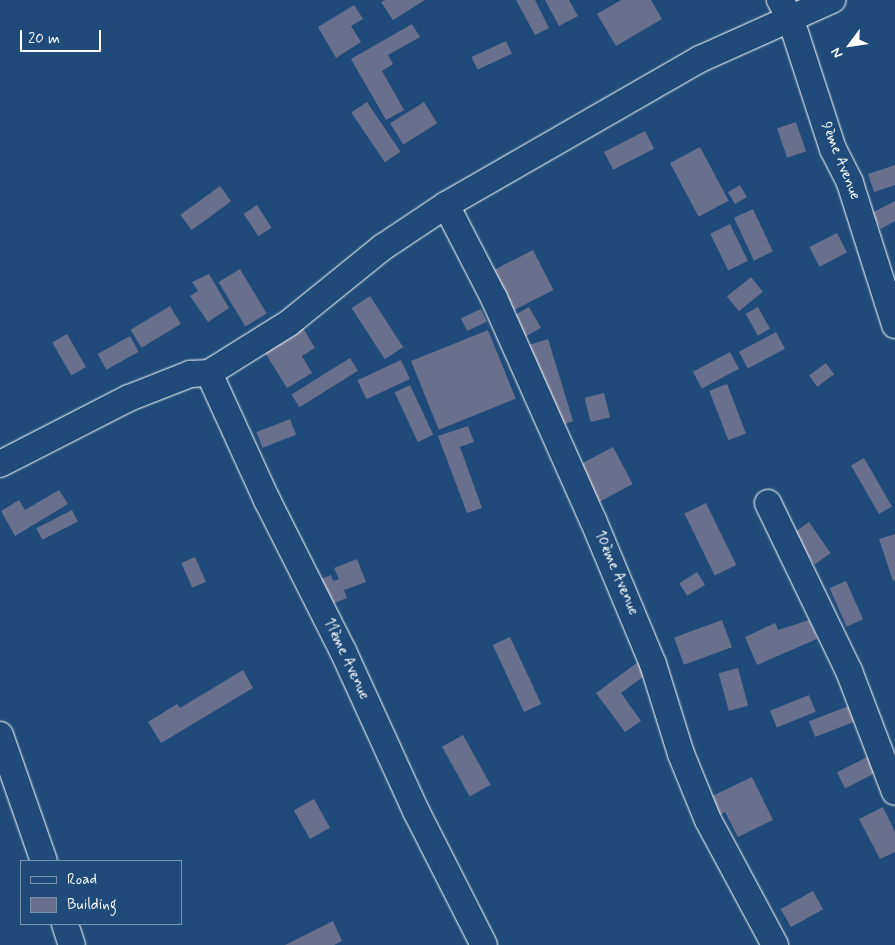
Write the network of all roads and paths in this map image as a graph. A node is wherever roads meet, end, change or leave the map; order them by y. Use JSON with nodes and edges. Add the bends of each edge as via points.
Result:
{"nodes":[{"id":1,"x":832,"y":0,"type":"edge"},
{"id":2,"x":785,"y":10,"type":"edge"},
{"id":3,"x":446,"y":205,"type":"junction"},
{"id":4,"x":895,"y":325,"type":"edge"},
{"id":5,"x":208,"y":373,"type":"junction"},
{"id":6,"x":0,"y":464,"type":"edge"},
{"id":7,"x":768,"y":503,"type":"dead end"},
{"id":8,"x":0,"y":735,"type":"edge"},
{"id":9,"x":895,"y":792,"type":"edge"},
{"id":10,"x":44,"y":860,"type":"edge"},
{"id":11,"x":65,"y":925,"type":"edge"},
{"id":12,"x":72,"y":945,"type":"edge"},
{"id":13,"x":484,"y":945,"type":"edge"},
{"id":14,"x":775,"y":945,"type":"edge"}],
"edges":[{"from":1,"to":2,"type":"street"},
{"from":2,"to":3,"type":"street"},
{"from":2,"to":4,"type":"street","name":"9ème Avenue","via":[[833,149],[850,183]]},
{"from":3,"to":5,"type":"street","via":[[383,247],[289,323]]},
{"from":3,"to":14,"type":"street","name":"10ème Avenue","via":[[494,298],[593,520],[653,664],[681,754],[708,820]]},
{"from":5,"to":6,"type":"street","via":[[190,374],[129,398]]},
{"from":5,"to":13,"type":"street","name":"11ème Avenue","via":[[267,500],[340,644],[416,812]]},
{"from":7,"to":9,"type":"street","via":[[849,671]]},
{"from":8,"to":10,"type":"street"},
{"from":11,"to":12,"type":"street"}]}
